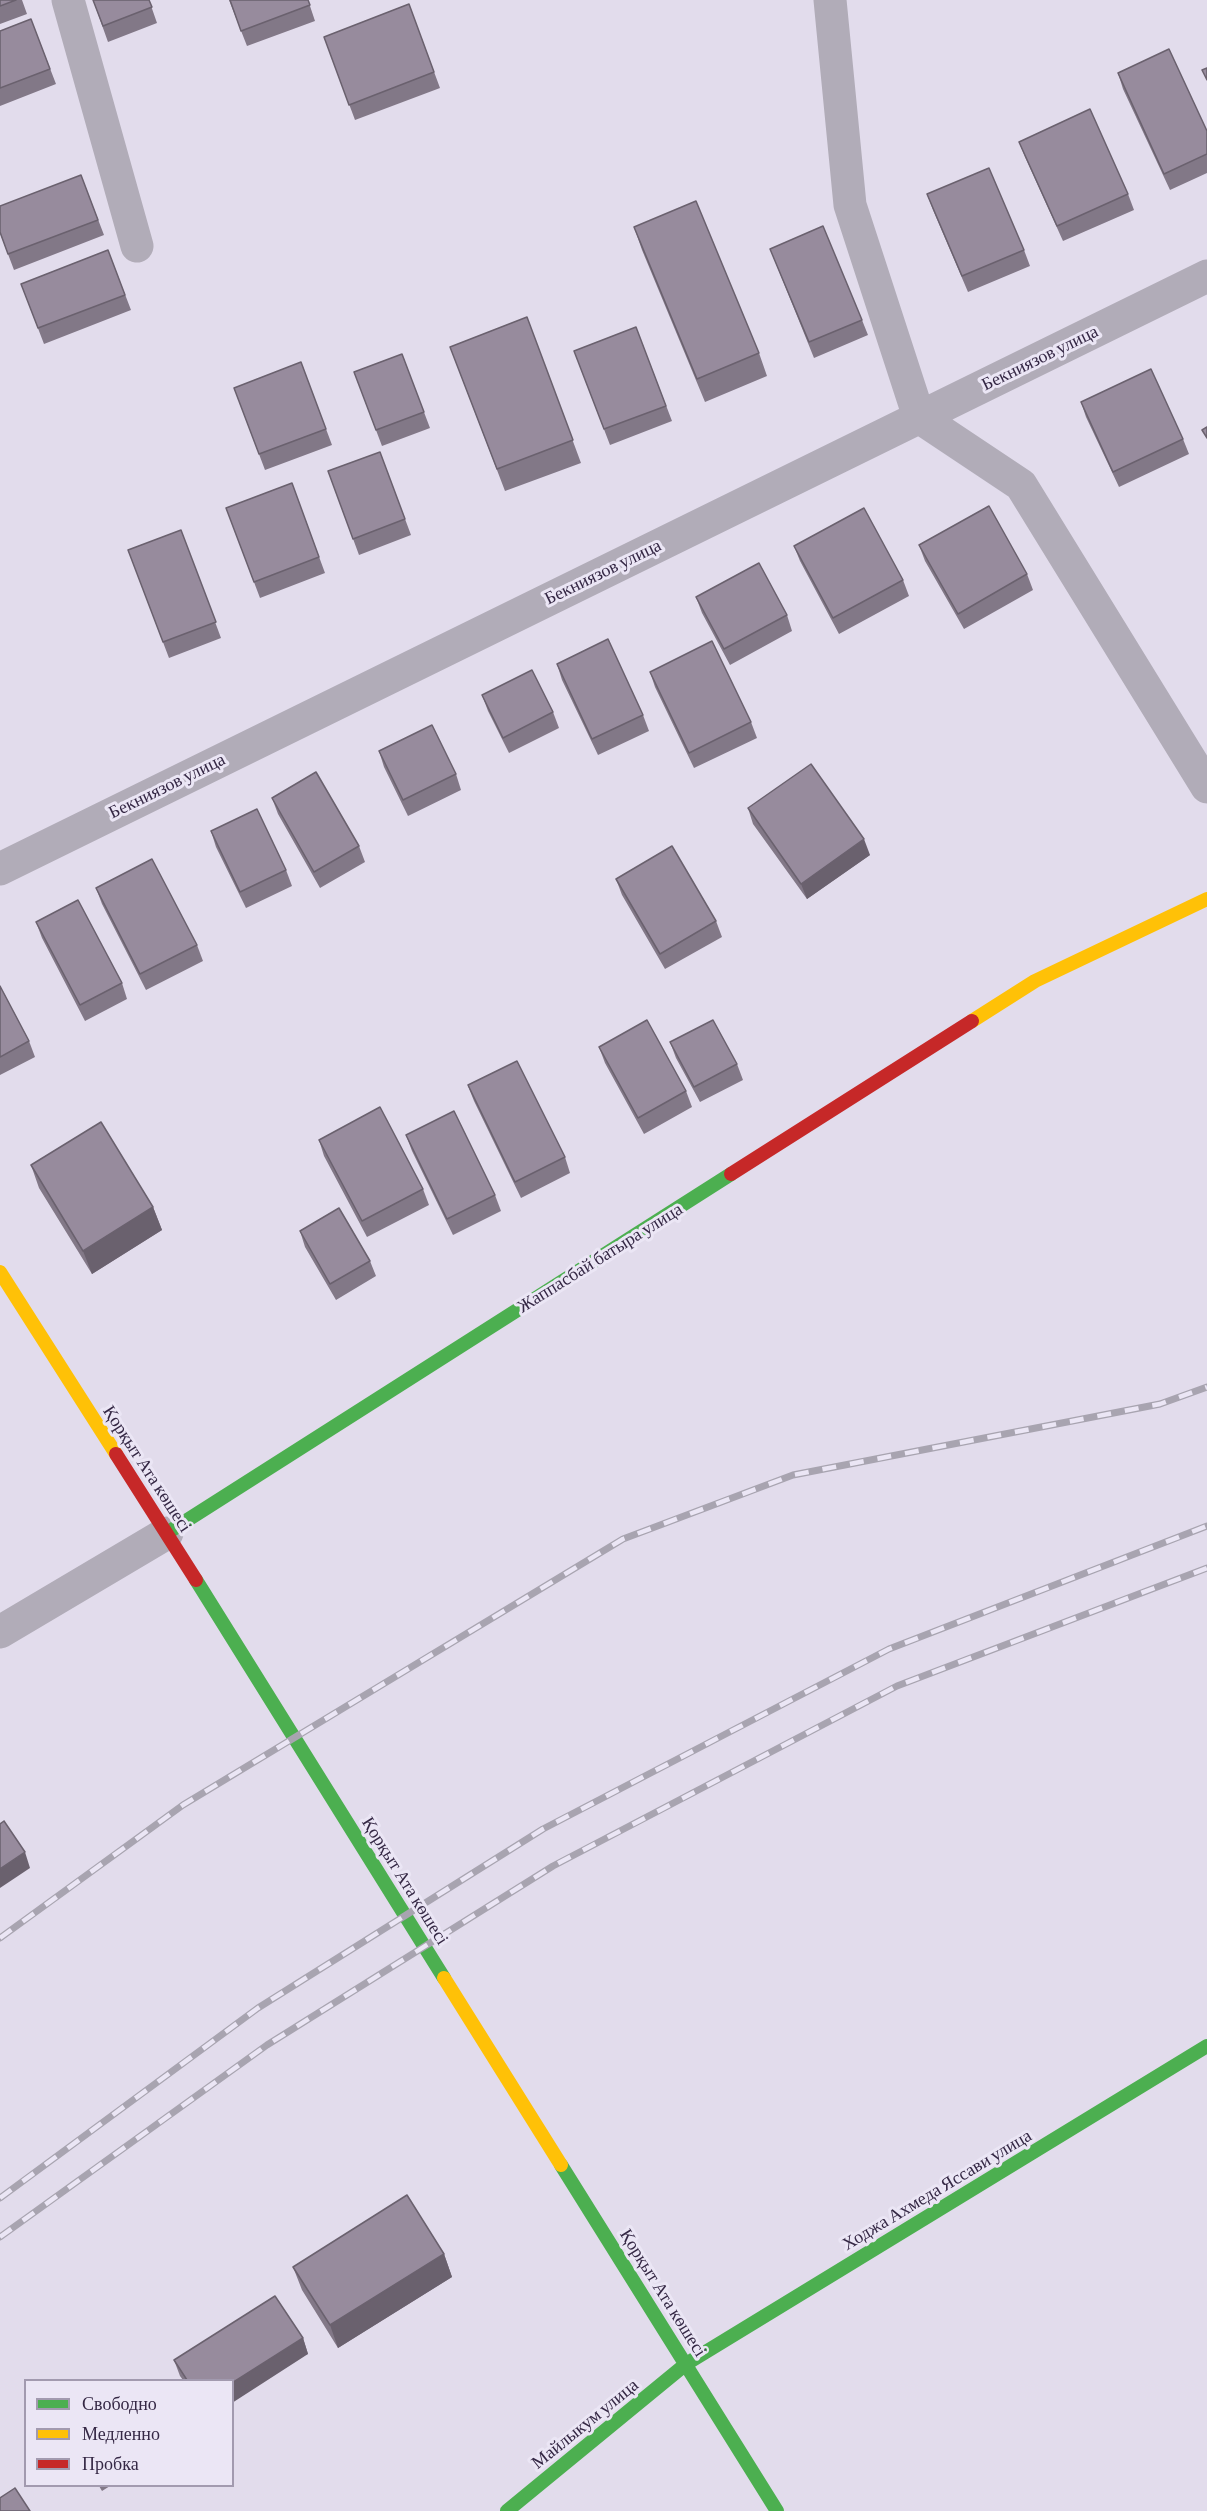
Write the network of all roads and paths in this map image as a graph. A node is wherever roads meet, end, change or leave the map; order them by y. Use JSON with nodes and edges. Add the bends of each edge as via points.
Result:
{"nodes":[{"id":1,"x":68,"y":0,"type":"edge"},
{"id":2,"x":830,"y":0,"type":"edge"},
{"id":3,"x":136,"y":246,"type":"dead end"},
{"id":4,"x":1207,"y":276,"type":"edge"},
{"id":5,"x":919,"y":417,"type":"junction"},
{"id":6,"x":1207,"y":787,"type":"edge"},
{"id":7,"x":0,"y":869,"type":"edge"},
{"id":8,"x":1207,"y":899,"type":"edge"},
{"id":9,"x":0,"y":1272,"type":"edge"},
{"id":10,"x":167,"y":1533,"type":"junction"},
{"id":11,"x":0,"y":1632,"type":"edge"},
{"id":12,"x":1207,"y":2046,"type":"edge"},
{"id":13,"x":686,"y":2364,"type":"junction"},
{"id":14,"x":507,"y":2511,"type":"edge"},
{"id":15,"x":777,"y":2511,"type":"edge"}],
"edges":[{"from":1,"to":3,"type":"street"},
{"from":2,"to":5,"type":"street","via":[[850,205]]},
{"from":4,"to":5,"type":"street","name":"Бекниязов улица"},
{"from":5,"to":6,"type":"street","via":[[1022,484]]},
{"from":5,"to":7,"type":"street","name":"Бекниязов улица"},
{"from":8,"to":10,"type":"main road","name":"Жаппасбай батыра улица","via":[[1035,981]]},
{"from":9,"to":10,"type":"main road","name":"Қорқыт Ата көшесі"},
{"from":10,"to":11,"type":"street","name":"Жаппасбай батыра улица"},
{"from":10,"to":13,"type":"main road","name":"Қорқыт Ата көшесі"},
{"from":12,"to":13,"type":"main road","name":"Ходжа Ахмеда Яссави улица"},
{"from":13,"to":14,"type":"main road","name":"Майлыкум улица"},
{"from":13,"to":15,"type":"main road","name":"Қорқыт Ата көшесі"}]}
